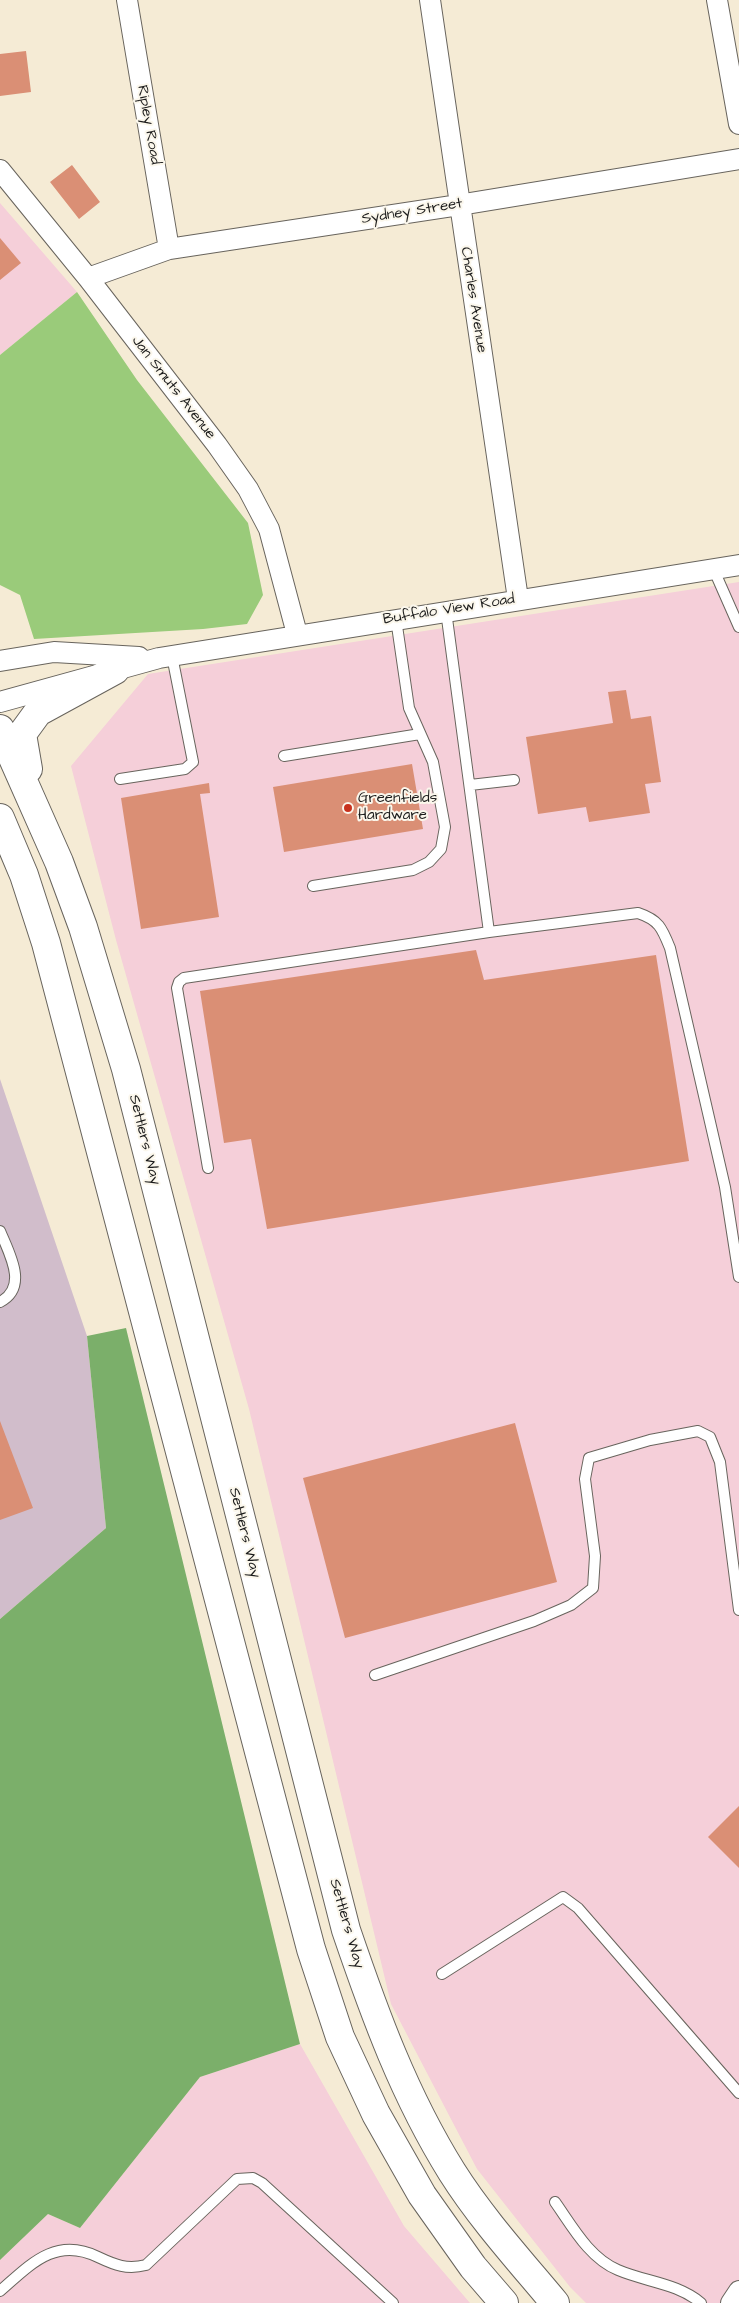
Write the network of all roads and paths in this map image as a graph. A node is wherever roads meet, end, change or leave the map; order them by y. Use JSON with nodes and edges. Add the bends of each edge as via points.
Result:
{"nodes":[{"id":1,"x":127,"y":0,"type":"edge"},
{"id":2,"x":430,"y":0,"type":"edge"},
{"id":3,"x":717,"y":0,"type":"edge"},
{"id":4,"x":739,"y":124,"type":"edge"},
{"id":5,"x":739,"y":160,"type":"edge"},
{"id":6,"x":1,"y":174,"type":"edge"},
{"id":7,"x":459,"y":205,"type":"junction"},
{"id":8,"x":169,"y":249,"type":"junction"},
{"id":9,"x":88,"y":278,"type":"junction"},
{"id":10,"x":739,"y":565,"type":"edge"},
{"id":11,"x":713,"y":568,"type":"junction"},
{"id":12,"x":518,"y":599,"type":"junction"},
{"id":13,"x":446,"y":611,"type":"junction"},
{"id":14,"x":396,"y":619,"type":"junction"},
{"id":15,"x":739,"y":627,"type":"edge"},
{"id":16,"x":297,"y":634,"type":"junction"},
{"id":17,"x":165,"y":657,"type":"junction"},
{"id":18,"x":0,"y":661,"type":"edge"},
{"id":19,"x":115,"y":670,"type":"junction"},
{"id":20,"x":0,"y":702,"type":"edge"},
{"id":21,"x":0,"y":729,"type":"edge"},
{"id":22,"x":420,"y":734,"type":"junction"},
{"id":23,"x":284,"y":756,"type":"dead end"},
{"id":24,"x":120,"y":780,"type":"dead end"},
{"id":25,"x":514,"y":780,"type":"dead end"},
{"id":26,"x":470,"y":785,"type":"junction"},
{"id":27,"x":0,"y":818,"type":"edge"},
{"id":28,"x":59,"y":862,"type":"junction"},
{"id":29,"x":313,"y":886,"type":"dead end"},
{"id":30,"x":489,"y":932,"type":"junction"},
{"id":31,"x":208,"y":1168,"type":"dead end"},
{"id":32,"x":0,"y":1231,"type":"edge"},
{"id":33,"x":739,"y":1277,"type":"edge"},
{"id":34,"x":0,"y":1302,"type":"edge"},
{"id":35,"x":739,"y":1610,"type":"edge"},
{"id":36,"x":375,"y":1675,"type":"dead end"},
{"id":37,"x":442,"y":1974,"type":"dead end"},
{"id":38,"x":739,"y":2093,"type":"edge"},
{"id":39,"x":555,"y":2202,"type":"dead end"},
{"id":40,"x":0,"y":2291,"type":"edge"},
{"id":41,"x":739,"y":2291,"type":"edge"},
{"id":42,"x":393,"y":2303,"type":"edge"},
{"id":43,"x":504,"y":2303,"type":"edge"},
{"id":44,"x":555,"y":2303,"type":"edge"},
{"id":45,"x":700,"y":2303,"type":"edge"},
{"id":46,"x":730,"y":2303,"type":"edge"}],
"edges":[{"from":1,"to":8,"type":"street","name":"Ripley Road"},
{"from":2,"to":7,"type":"street","name":"Charles Avenue"},
{"from":3,"to":4,"type":"street"},
{"from":5,"to":7,"type":"street","name":"Sydney Street"},
{"from":6,"to":9,"type":"street","name":"Jan Smuts Avenue"},
{"from":7,"to":8,"type":"street","name":"Sydney Street"},
{"from":7,"to":12,"type":"street","name":"Charles Avenue"},
{"from":8,"to":9,"type":"street","name":"Sydney Street"},
{"from":9,"to":16,"type":"street","name":"Jan Smuts Avenue","via":[[248,489],[269,530]]},
{"from":10,"to":11,"type":"street","name":"Buffalo View Road"},
{"from":11,"to":12,"type":"street","name":"Buffalo View Road"},
{"from":11,"to":15,"type":"lane"},
{"from":12,"to":13,"type":"street","name":"Buffalo View Road"},
{"from":13,"to":14,"type":"street","name":"Buffalo View Road"},
{"from":13,"to":26,"type":"lane"},
{"from":14,"to":16,"type":"street","name":"Buffalo View Road"},
{"from":14,"to":22,"type":"lane","via":[[409,708]]},
{"from":16,"to":17,"type":"street","name":"Buffalo View Road"},
{"from":17,"to":18,"type":"street","name":"Buffalo View Road","via":[[54,652]]},
{"from":17,"to":19,"type":"street","name":"Buffalo View Road"},
{"from":17,"to":24,"type":"lane","via":[[193,762],[185,769]]},
{"from":19,"to":20,"type":"street","name":"Buffalo View Road"},
{"from":19,"to":28,"type":"main road","via":[[38,712],[22,734],[25,760]]},
{"from":21,"to":28,"type":"main road","name":"Settlers Way"},
{"from":22,"to":23,"type":"lane"},
{"from":22,"to":29,"type":"lane","via":[[432,762],[445,827],[441,849],[429,862],[413,870]]},
{"from":25,"to":26,"type":"lane"},
{"from":26,"to":30,"type":"lane"},
{"from":27,"to":43,"type":"main road","via":[[24,875],[46,943],[311,1949],[340,2037],[376,2114],[422,2195],[473,2267]]},
{"from":28,"to":44,"type":"main road","name":"Settlers Way","via":[[83,927],[126,1069],[346,1930],[377,2021],[409,2095],[453,2173]]},
{"from":30,"to":31,"type":"lane","via":[[184,978],[179,982],[177,988]]},
{"from":30,"to":33,"type":"lane","via":[[638,913],[654,918],[664,931],[725,1187]]},
{"from":32,"to":34,"type":"lane","via":[[16,1280],[12,1291]]},
{"from":35,"to":36,"type":"lane","via":[[720,1462],[710,1437],[698,1431],[650,1440],[589,1458],[585,1479],[595,1556],[593,1588],[571,1606]]},
{"from":37,"to":38,"type":"lane","via":[[563,1897],[578,1908]]},
{"from":39,"to":45,"type":"lane","via":[[590,2250],[616,2270],[687,2292]]},
{"from":40,"to":42,"type":"lane","via":[[53,2251],[94,2254],[120,2267],[146,2265],[237,2179],[253,2178]]},
{"from":41,"to":46,"type":"street"}]}
